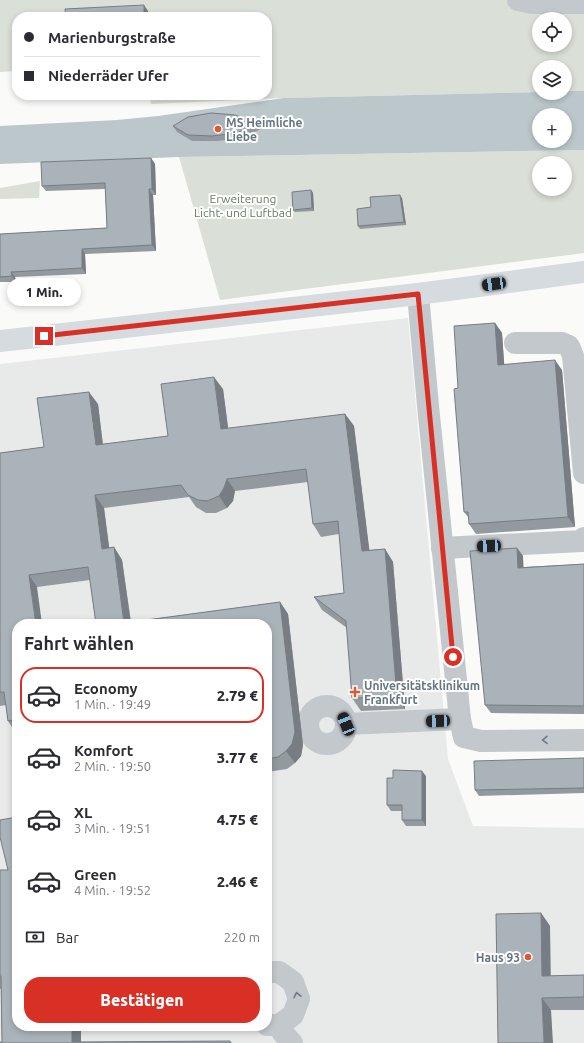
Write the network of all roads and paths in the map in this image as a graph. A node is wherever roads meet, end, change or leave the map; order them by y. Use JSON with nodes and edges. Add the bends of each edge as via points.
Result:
{"nodes":[{"id":1,"x":518,"y":0,"type":"edge"},
{"id":2,"x":584,"y":3,"type":"edge"},
{"id":3,"x":584,"y":272,"type":"edge"},
{"id":4,"x":418,"y":294,"type":"junction"},
{"id":5,"x":0,"y":341,"type":"edge"},
{"id":6,"x":515,"y":343,"type":"dead end"},
{"id":7,"x":584,"y":473,"type":"edge"},
{"id":8,"x":584,"y":538,"type":"edge"},
{"id":9,"x":442,"y":548,"type":"junction"},
{"id":10,"x":346,"y":724,"type":"dead end"},
{"id":11,"x":462,"y":728,"type":"junction"},
{"id":12,"x":584,"y":740,"type":"edge"},
{"id":13,"x":272,"y":972,"type":"edge"},
{"id":14,"x":273,"y":1025,"type":"edge"},
{"id":15,"x":292,"y":1043,"type":"edge"}],
"edges":[{"from":1,"to":2,"type":"street","via":[[532,3]]},
{"from":3,"to":4,"type":"main road"},
{"from":4,"to":5,"type":"main road"},
{"from":4,"to":9,"type":"street"},
{"from":6,"to":7,"type":"street","via":[[562,343],[569,346],[573,356]]},
{"from":8,"to":9,"type":"street","via":[[582,541]]},
{"from":9,"to":11,"type":"street"},
{"from":10,"to":11,"type":"street"},
{"from":12,"to":11,"type":"street","one_way":true,"via":[[481,741]]},
{"from":14,"to":13,"type":"street","one_way":true,"via":[[293,1015],[299,999],[293,982],[279,972]]},
{"from":14,"to":15,"type":"street"}]}
